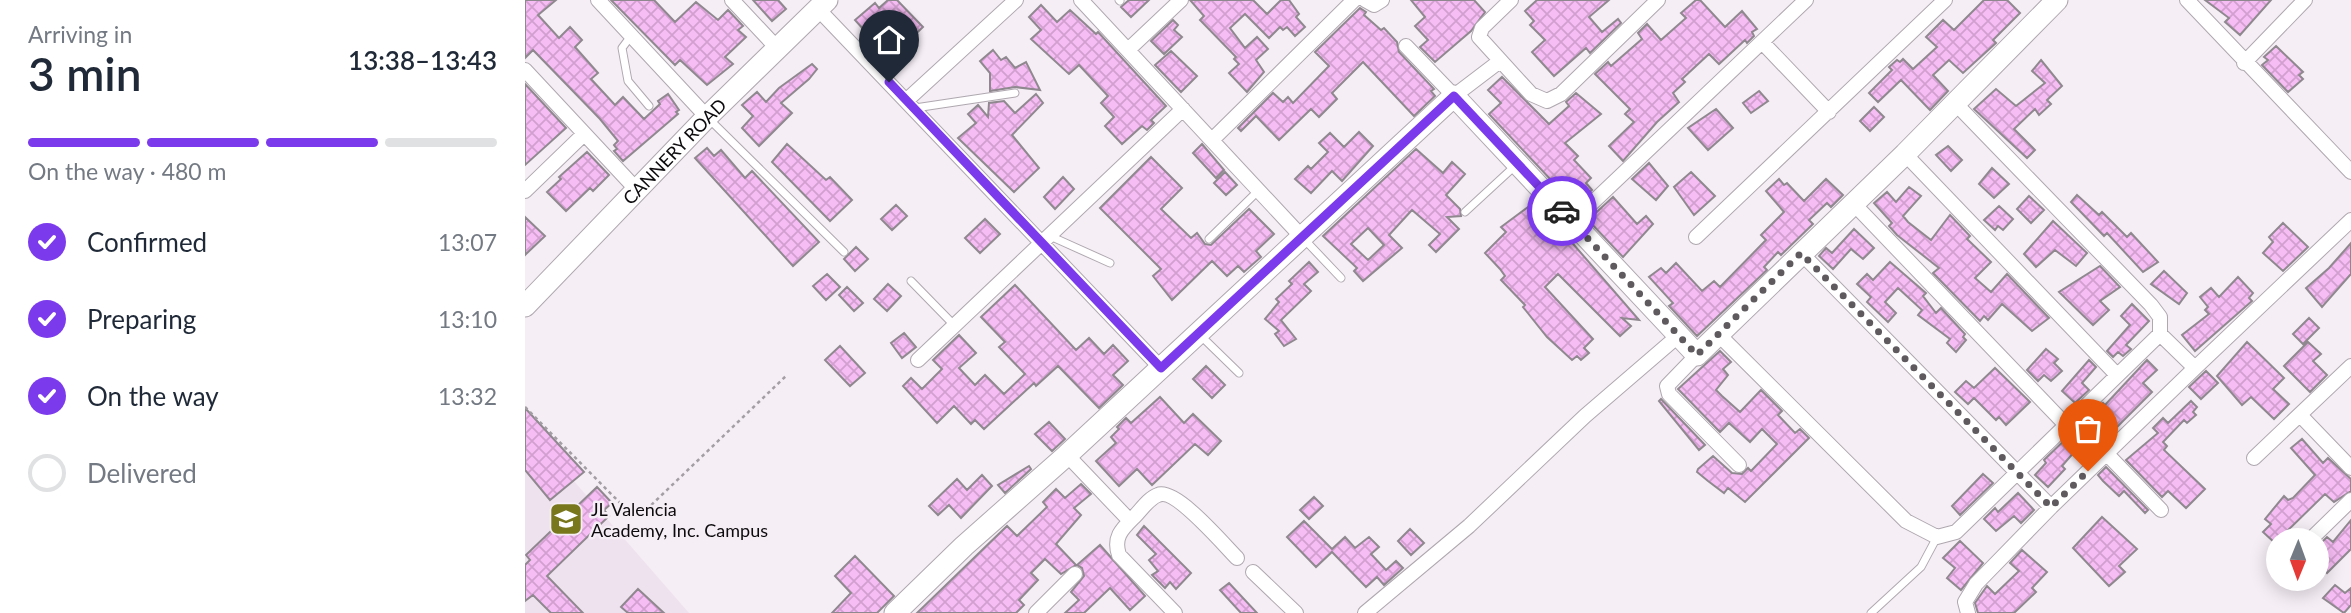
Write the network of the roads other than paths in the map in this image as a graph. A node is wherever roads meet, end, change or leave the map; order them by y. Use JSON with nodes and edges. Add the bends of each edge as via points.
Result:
{"nodes":[{"id":1,"x":597,"y":0,"type":"edge"},
{"id":2,"x":732,"y":0,"type":"edge"},
{"id":3,"x":1016,"y":0,"type":"edge"},
{"id":4,"x":1081,"y":0,"type":"edge"},
{"id":5,"x":1181,"y":0,"type":"edge"},
{"id":6,"x":1354,"y":0,"type":"edge"},
{"id":7,"x":1365,"y":0,"type":"edge"},
{"id":8,"x":1382,"y":0,"type":"edge"},
{"id":9,"x":1511,"y":0,"type":"edge"},
{"id":10,"x":1658,"y":0,"type":"edge"},
{"id":11,"x":1806,"y":0,"type":"edge"},
{"id":12,"x":1945,"y":0,"type":"edge"},
{"id":13,"x":2056,"y":0,"type":"edge"},
{"id":14,"x":2187,"y":0,"type":"edge"},
{"id":15,"x":2305,"y":0,"type":"edge"},
{"id":16,"x":823,"y":4,"type":"edge"},
{"id":17,"x":631,"y":36,"type":"junction"},
{"id":18,"x":1762,"y":42,"type":"junction"},
{"id":19,"x":1406,"y":46,"type":"dead end"},
{"id":20,"x":776,"y":48,"type":"junction"},
{"id":21,"x":1129,"y":49,"type":"junction"},
{"id":22,"x":1500,"y":61,"type":"junction"},
{"id":23,"x":2244,"y":63,"type":"junction"},
{"id":24,"x":525,"y":70,"type":"edge"},
{"id":25,"x":1015,"y":93,"type":"dead end"},
{"id":26,"x":1454,"y":96,"type":"junction"},
{"id":27,"x":1955,"y":103,"type":"junction"},
{"id":28,"x":911,"y":104,"type":"junction"},
{"id":29,"x":649,"y":106,"type":"dead end"},
{"id":30,"x":1183,"y":109,"type":"junction"},
{"id":31,"x":1829,"y":112,"type":"junction"},
{"id":32,"x":706,"y":117,"type":"junction"},
{"id":33,"x":585,"y":134,"type":"junction"},
{"id":34,"x":1212,"y":139,"type":"junction"},
{"id":35,"x":1905,"y":154,"type":"junction"},
{"id":36,"x":1517,"y":165,"type":"junction"},
{"id":37,"x":2351,"y":172,"type":"edge"},
{"id":38,"x":636,"y":190,"type":"junction"},
{"id":39,"x":1259,"y":190,"type":"junction"},
{"id":40,"x":525,"y":191,"type":"edge"},
{"id":41,"x":1854,"y":204,"type":"junction"},
{"id":42,"x":1465,"y":212,"type":"dead end"},
{"id":43,"x":2351,"y":220,"type":"edge"},
{"id":44,"x":1572,"y":222,"type":"junction"},
{"id":45,"x":1301,"y":236,"type":"junction"},
{"id":46,"x":1696,"y":237,"type":"dead end"},
{"id":47,"x":1044,"y":238,"type":"junction"},
{"id":48,"x":1209,"y":239,"type":"dead end"},
{"id":49,"x":844,"y":253,"type":"dead end"},
{"id":50,"x":1801,"y":253,"type":"junction"},
{"id":51,"x":1110,"y":262,"type":"dead end"},
{"id":52,"x":1341,"y":278,"type":"dead end"},
{"id":53,"x":911,"y":281,"type":"dead end"},
{"id":54,"x":525,"y":306,"type":"edge"},
{"id":55,"x":954,"y":325,"type":"junction"},
{"id":56,"x":1198,"y":333,"type":"junction"},
{"id":57,"x":2160,"y":334,"type":"junction"},
{"id":58,"x":1719,"y":335,"type":"junction"},
{"id":59,"x":1678,"y":336,"type":"junction"},
{"id":60,"x":1697,"y":355,"type":"junction"},
{"id":61,"x":918,"y":360,"type":"dead end"},
{"id":62,"x":2351,"y":366,"type":"edge"},
{"id":63,"x":1161,"y":368,"type":"junction"},
{"id":64,"x":2195,"y":368,"type":"junction"},
{"id":65,"x":1239,"y":373,"type":"dead end"},
{"id":66,"x":2116,"y":374,"type":"junction"},
{"id":67,"x":2300,"y":415,"type":"junction"},
{"id":68,"x":2065,"y":424,"type":"junction"},
{"id":69,"x":2107,"y":454,"type":"junction"},
{"id":70,"x":1067,"y":456,"type":"junction"},
{"id":71,"x":2254,"y":458,"type":"dead end"},
{"id":72,"x":1739,"y":465,"type":"dead end"},
{"id":73,"x":2351,"y":468,"type":"edge"},
{"id":74,"x":2017,"y":473,"type":"junction"},
{"id":75,"x":2351,"y":500,"type":"edge"},
{"id":76,"x":2051,"y":507,"type":"junction"},
{"id":77,"x":2161,"y":510,"type":"dead end"},
{"id":78,"x":1130,"y":521,"type":"junction"},
{"id":79,"x":2322,"y":528,"type":"edge"},
{"id":80,"x":1937,"y":537,"type":"junction"},
{"id":81,"x":1237,"y":558,"type":"dead end"},
{"id":82,"x":1253,"y":572,"type":"dead end"},
{"id":83,"x":1075,"y":574,"type":"dead end"},
{"id":84,"x":1166,"y":610,"type":"edge"},
{"id":85,"x":895,"y":613,"type":"edge"},
{"id":86,"x":1035,"y":613,"type":"edge"},
{"id":87,"x":1296,"y":613,"type":"edge"},
{"id":88,"x":1365,"y":613,"type":"edge"},
{"id":89,"x":1871,"y":613,"type":"edge"},
{"id":90,"x":1968,"y":613,"type":"edge"}],
"edges":[{"from":1,"to":17,"type":"street"},
{"from":2,"to":20,"type":"street"},
{"from":3,"to":28,"type":"street"},
{"from":4,"to":21,"type":"street"},
{"from":5,"to":21,"type":"street"},
{"from":6,"to":34,"type":"street"},
{"from":7,"to":8,"type":"street","via":[[1374,5]]},
{"from":9,"to":22,"type":"street","via":[[1480,31],[1481,40]]},
{"from":10,"to":22,"type":"street","via":[[1551,101],[1531,94]]},
{"from":11,"to":18,"type":"street"},
{"from":12,"to":31,"type":"street"},
{"from":13,"to":27,"type":"street"},
{"from":14,"to":23,"type":"street"},
{"from":15,"to":23,"type":"street"},
{"from":16,"to":20,"type":"street","name":"CANNERY ROAD"},
{"from":16,"to":28,"type":"street"},
{"from":17,"to":29,"type":"lane","via":[[622,48],[626,73]]},
{"from":17,"to":32,"type":"street"},
{"from":18,"to":31,"type":"street"},
{"from":18,"to":44,"type":"street"},
{"from":19,"to":26,"type":"street"},
{"from":20,"to":32,"type":"street","name":"CANNERY ROAD"},
{"from":21,"to":30,"type":"street"},
{"from":22,"to":26,"type":"street"},
{"from":23,"to":37,"type":"street"},
{"from":24,"to":33,"type":"street"},
{"from":25,"to":28,"type":"lane"},
{"from":26,"to":36,"type":"street"},
{"from":26,"to":45,"type":"street"},
{"from":27,"to":35,"type":"street"},
{"from":27,"to":57,"type":"street","via":[[2151,305],[2160,317]]},
{"from":28,"to":47,"type":"street"},
{"from":30,"to":34,"type":"street"},
{"from":30,"to":47,"type":"street"},
{"from":31,"to":46,"type":"street"},
{"from":32,"to":38,"type":"street","name":"CANNERY ROAD"},
{"from":32,"to":49,"type":"lane"},
{"from":33,"to":38,"type":"street"},
{"from":33,"to":40,"type":"street"},
{"from":34,"to":39,"type":"street"},
{"from":35,"to":41,"type":"street"},
{"from":35,"to":66,"type":"street"},
{"from":36,"to":42,"type":"lane"},
{"from":36,"to":44,"type":"street"},
{"from":38,"to":54,"type":"street","name":"CANNERY ROAD"},
{"from":39,"to":45,"type":"street"},
{"from":39,"to":48,"type":"lane"},
{"from":41,"to":50,"type":"street"},
{"from":41,"to":68,"type":"street"},
{"from":43,"to":64,"type":"street"},
{"from":44,"to":59,"type":"street"},
{"from":45,"to":52,"type":"lane"},
{"from":45,"to":56,"type":"street"},
{"from":47,"to":51,"type":"lane"},
{"from":47,"to":55,"type":"street"},
{"from":47,"to":63,"type":"street"},
{"from":50,"to":58,"type":"street"},
{"from":50,"to":74,"type":"street"},
{"from":53,"to":55,"type":"lane"},
{"from":55,"to":61,"type":"street"},
{"from":56,"to":63,"type":"street"},
{"from":56,"to":65,"type":"lane"},
{"from":57,"to":64,"type":"street"},
{"from":57,"to":66,"type":"street"},
{"from":58,"to":60,"type":"street"},
{"from":58,"to":80,"type":"street","via":[[1906,520]]},
{"from":59,"to":60,"type":"street"},
{"from":59,"to":88,"type":"street","via":[[1469,526]]},
{"from":60,"to":72,"type":"street","via":[[1674,376],[1667,386],[1669,394]]},
{"from":62,"to":67,"type":"street"},
{"from":63,"to":70,"type":"street"},
{"from":64,"to":69,"type":"street"},
{"from":66,"to":68,"type":"street"},
{"from":67,"to":71,"type":"street"},
{"from":67,"to":73,"type":"street"},
{"from":68,"to":74,"type":"street"},
{"from":69,"to":76,"type":"street"},
{"from":69,"to":77,"type":"street"},
{"from":70,"to":78,"type":"street"},
{"from":70,"to":85,"type":"street"},
{"from":74,"to":76,"type":"street"},
{"from":74,"to":80,"type":"street","via":[[1956,532]]},
{"from":75,"to":79,"type":"street"},
{"from":76,"to":90,"type":"street","via":[[1971,590],[1965,601]]},
{"from":78,"to":81,"type":"street","via":[[1157,495],[1173,495]]},
{"from":78,"to":84,"type":"street","via":[[1119,532],[1119,555]]},
{"from":80,"to":89,"type":"lane","via":[[1921,567]]},
{"from":82,"to":87,"type":"street"},
{"from":83,"to":86,"type":"street"}]}
